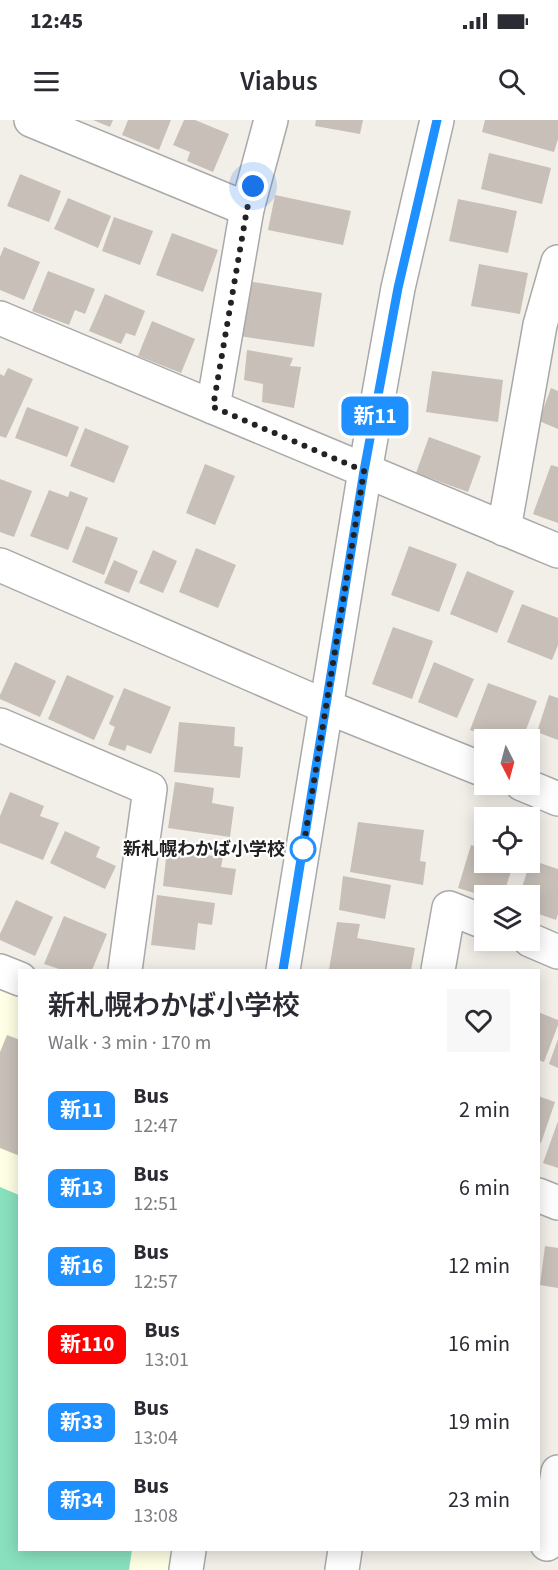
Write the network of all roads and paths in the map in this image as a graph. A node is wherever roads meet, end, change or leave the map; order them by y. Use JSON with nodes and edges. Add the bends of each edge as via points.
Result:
{"nodes":[{"id":1,"x":31,"y":120,"type":"edge"},
{"id":2,"x":271,"y":120,"type":"edge"},
{"id":3,"x":437,"y":120,"type":"edge"},
{"id":4,"x":247,"y":209,"type":"junction"},
{"id":5,"x":558,"y":262,"type":"edge"},
{"id":6,"x":0,"y":318,"type":"edge"},
{"id":7,"x":549,"y":328,"type":"edge"},
{"id":8,"x":213,"y":407,"type":"junction"},
{"id":9,"x":364,"y":471,"type":"junction"},
{"id":10,"x":504,"y":529,"type":"junction"},
{"id":11,"x":558,"y":551,"type":"edge"},
{"id":12,"x":0,"y":565,"type":"edge"},
{"id":13,"x":327,"y":707,"type":"junction"},
{"id":14,"x":0,"y":725,"type":"edge"},
{"id":15,"x":474,"y":766,"type":"edge"},
{"id":16,"x":540,"y":792,"type":"edge"},
{"id":17,"x":558,"y":799,"type":"edge"},
{"id":18,"x":474,"y":918,"type":"edge"},
{"id":19,"x":540,"y":944,"type":"edge"},
{"id":20,"x":558,"y":952,"type":"edge"},
{"id":21,"x":125,"y":969,"type":"edge"},
{"id":22,"x":283,"y":969,"type":"edge"},
{"id":23,"x":438,"y":969,"type":"edge"},
{"id":24,"x":0,"y":971,"type":"edge"},
{"id":25,"x":18,"y":978,"type":"edge"},
{"id":26,"x":540,"y":1196,"type":"edge"},
{"id":27,"x":558,"y":1203,"type":"edge"},
{"id":28,"x":558,"y":1472,"type":"edge"},
{"id":29,"x":548,"y":1544,"type":"edge"},
{"id":30,"x":189,"y":1551,"type":"edge"},
{"id":31,"x":345,"y":1551,"type":"edge"},
{"id":32,"x":186,"y":1570,"type":"edge"},
{"id":33,"x":342,"y":1570,"type":"edge"}],
"edges":[{"from":1,"to":4,"type":"street"},
{"from":2,"to":4,"type":"street"},
{"from":3,"to":9,"type":"street","via":[[398,288]]},
{"from":4,"to":8,"type":"street"},
{"from":5,"to":7,"type":"street"},
{"from":6,"to":8,"type":"street"},
{"from":7,"to":10,"type":"street"},
{"from":8,"to":9,"type":"street"},
{"from":9,"to":10,"type":"street"},
{"from":9,"to":13,"type":"street"},
{"from":10,"to":11,"type":"street"},
{"from":12,"to":13,"type":"street"},
{"from":13,"to":15,"type":"street"},
{"from":13,"to":22,"type":"street"},
{"from":14,"to":21,"type":"street","via":[[150,789]]},
{"from":16,"to":17,"type":"street"},
{"from":18,"to":23,"type":"street","via":[[449,908]]},
{"from":19,"to":20,"type":"street"},
{"from":24,"to":25,"type":"street"},
{"from":26,"to":27,"type":"street"},
{"from":28,"to":29,"type":"street"},
{"from":30,"to":32,"type":"street"},
{"from":31,"to":33,"type":"street"}]}
